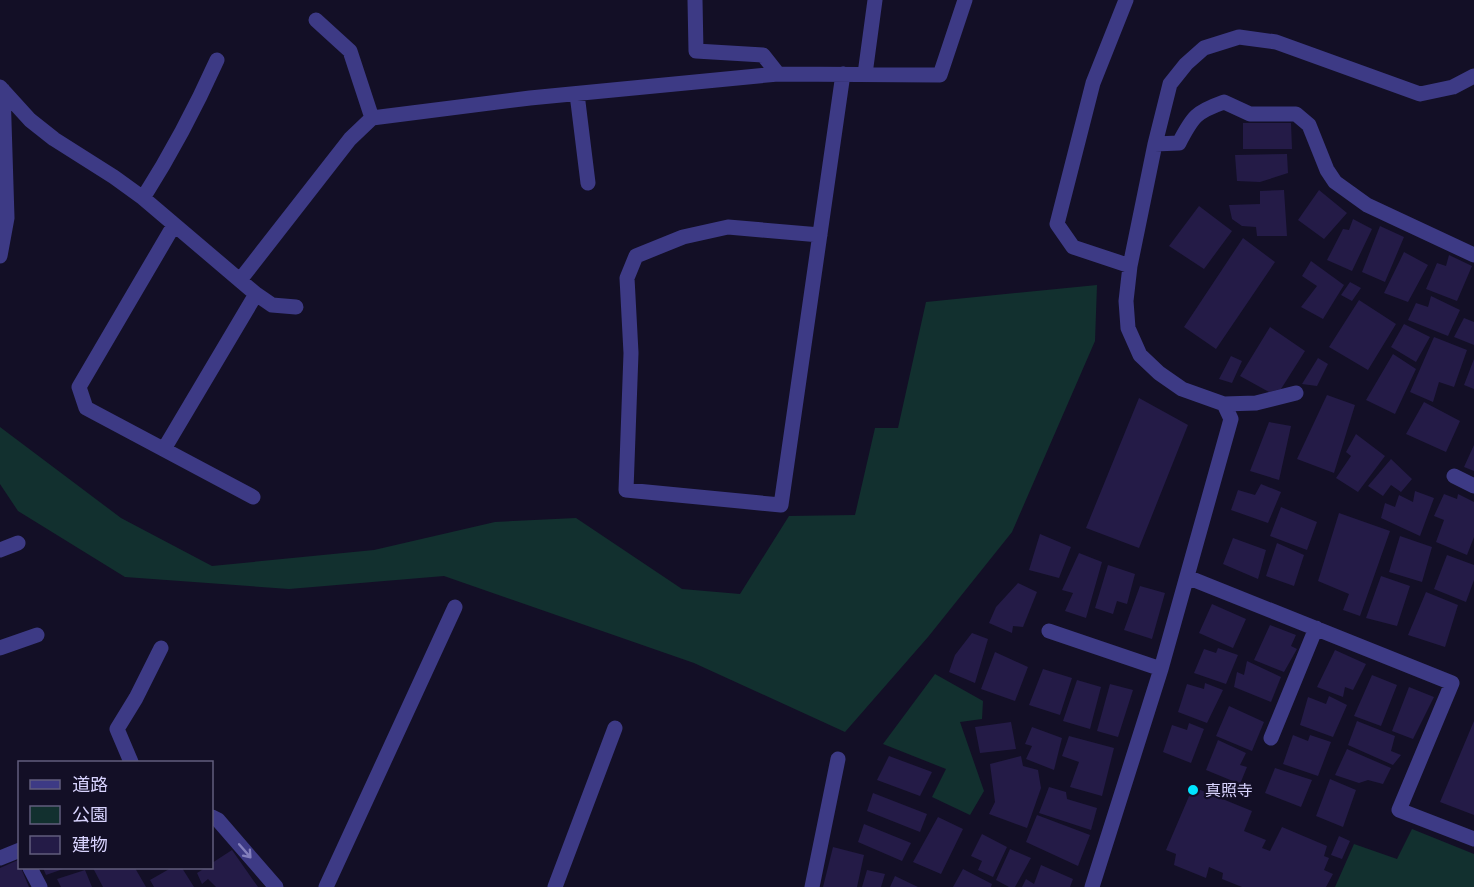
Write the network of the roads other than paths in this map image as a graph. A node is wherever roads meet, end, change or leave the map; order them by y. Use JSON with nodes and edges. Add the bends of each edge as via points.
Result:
{"nodes":[{"id":1,"x":694,"y":0,"type":"edge"},
{"id":2,"x":875,"y":0,"type":"edge"},
{"id":3,"x":965,"y":0,"type":"edge"},
{"id":4,"x":1126,"y":0,"type":"edge"},
{"id":5,"x":316,"y":20,"type":"dead end"},
{"id":6,"x":217,"y":60,"type":"dead end"},
{"id":7,"x":778,"y":74,"type":"junction"},
{"id":8,"x":843,"y":74,"type":"junction"},
{"id":9,"x":866,"y":74,"type":"junction"},
{"id":10,"x":1474,"y":76,"type":"edge"},
{"id":11,"x":2,"y":88,"type":"edge"},
{"id":12,"x":577,"y":94,"type":"junction"},
{"id":13,"x":372,"y":118,"type":"junction"},
{"id":14,"x":1155,"y":144,"type":"junction"},
{"id":15,"x":588,"y":183,"type":"dead end"},
{"id":16,"x":142,"y":198,"type":"junction"},
{"id":17,"x":174,"y":225,"type":"junction"},
{"id":18,"x":820,"y":235,"type":"junction"},
{"id":19,"x":1474,"y":255,"type":"edge"},
{"id":20,"x":0,"y":256,"type":"edge"},
{"id":21,"x":1130,"y":266,"type":"junction"},
{"id":22,"x":240,"y":280,"type":"junction"},
{"id":23,"x":256,"y":294,"type":"junction"},
{"id":24,"x":296,"y":307,"type":"dead end"},
{"id":25,"x":1296,"y":393,"type":"dead end"},
{"id":26,"x":1224,"y":404,"type":"junction"},
{"id":27,"x":164,"y":449,"type":"junction"},
{"id":28,"x":1454,"y":476,"type":"dead end"},
{"id":29,"x":1474,"y":486,"type":"edge"},
{"id":30,"x":253,"y":497,"type":"dead end"},
{"id":31,"x":18,"y":543,"type":"dead end"},
{"id":32,"x":0,"y":550,"type":"edge"},
{"id":33,"x":1187,"y":577,"type":"junction"},
{"id":34,"x":455,"y":607,"type":"dead end"},
{"id":35,"x":1317,"y":628,"type":"junction"},
{"id":36,"x":1049,"y":631,"type":"dead end"},
{"id":37,"x":37,"y":635,"type":"dead end"},
{"id":38,"x":0,"y":648,"type":"edge"},
{"id":39,"x":161,"y":648,"type":"dead end"},
{"id":40,"x":1161,"y":669,"type":"junction"},
{"id":41,"x":615,"y":728,"type":"dead end"},
{"id":42,"x":1271,"y":738,"type":"dead end"},
{"id":43,"x":838,"y":759,"type":"dead end"},
{"id":44,"x":131,"y":761,"type":"edge"},
{"id":45,"x":213,"y":817,"type":"edge"},
{"id":46,"x":1474,"y":839,"type":"edge"},
{"id":47,"x":18,"y":851,"type":"edge"},
{"id":48,"x":0,"y":858,"type":"edge"},
{"id":49,"x":31,"y":869,"type":"edge"},
{"id":50,"x":40,"y":887,"type":"edge"},
{"id":51,"x":276,"y":887,"type":"edge"},
{"id":52,"x":326,"y":887,"type":"edge"},
{"id":53,"x":555,"y":887,"type":"edge"},
{"id":54,"x":812,"y":887,"type":"edge"},
{"id":55,"x":1092,"y":887,"type":"edge"}],
"edges":[{"from":1,"to":7,"type":"street","via":[[696,51],[762,55]]},
{"from":2,"to":9,"type":"street"},
{"from":3,"to":9,"type":"street","via":[[940,75]]},
{"from":4,"to":21,"type":"street","via":[[1093,83],[1057,224],[1073,247]]},
{"from":5,"to":13,"type":"street","via":[[350,51]]},
{"from":6,"to":16,"type":"street","via":[[167,160]]},
{"from":7,"to":8,"type":"street"},
{"from":7,"to":12,"type":"street"},
{"from":8,"to":9,"type":"street"},
{"from":8,"to":18,"type":"street"},
{"from":10,"to":14,"type":"street","via":[[1453,87],[1420,94],[1276,42],[1239,37],[1204,48],[1170,84]]},
{"from":11,"to":16,"type":"street","via":[[30,120],[54,139]]},
{"from":11,"to":20,"type":"street","via":[[7,218]]},
{"from":12,"to":13,"type":"street"},
{"from":12,"to":15,"type":"street"},
{"from":13,"to":22,"type":"street","via":[[350,139]]},
{"from":14,"to":19,"type":"street","via":[[1179,143],[1191,121],[1205,109],[1224,102],[1250,114],[1296,114],[1309,125],[1335,182],[1367,205]]},
{"from":14,"to":21,"type":"street"},
{"from":16,"to":17,"type":"street"},
{"from":17,"to":22,"type":"street"},
{"from":17,"to":27,"type":"street","via":[[79,387],[86,408]]},
{"from":18,"to":18,"type":"street","via":[[781,505],[626,490],[631,353],[627,278],[636,256],[683,237],[728,227]]},
{"from":21,"to":26,"type":"street","via":[[1128,328],[1140,355],[1182,389]]},
{"from":22,"to":23,"type":"street"},
{"from":23,"to":24,"type":"street","via":[[272,304]]},
{"from":23,"to":27,"type":"street"},
{"from":25,"to":26,"type":"street","via":[[1256,403]]},
{"from":26,"to":33,"type":"street","via":[[1231,419]]},
{"from":27,"to":30,"type":"street"},
{"from":28,"to":29,"type":"street"},
{"from":31,"to":32,"type":"street"},
{"from":33,"to":35,"type":"street"},
{"from":33,"to":40,"type":"street"},
{"from":34,"to":52,"type":"street"},
{"from":35,"to":42,"type":"street"},
{"from":35,"to":46,"type":"street","via":[[1452,683],[1399,810]]},
{"from":36,"to":40,"type":"street"},
{"from":37,"to":38,"type":"street"},
{"from":39,"to":44,"type":"street","via":[[117,729]]},
{"from":40,"to":55,"type":"street"},
{"from":41,"to":53,"type":"street"},
{"from":43,"to":54,"type":"street"},
{"from":45,"to":51,"type":"street","one_way":true},
{"from":47,"to":48,"type":"street"},
{"from":49,"to":50,"type":"street"}]}
